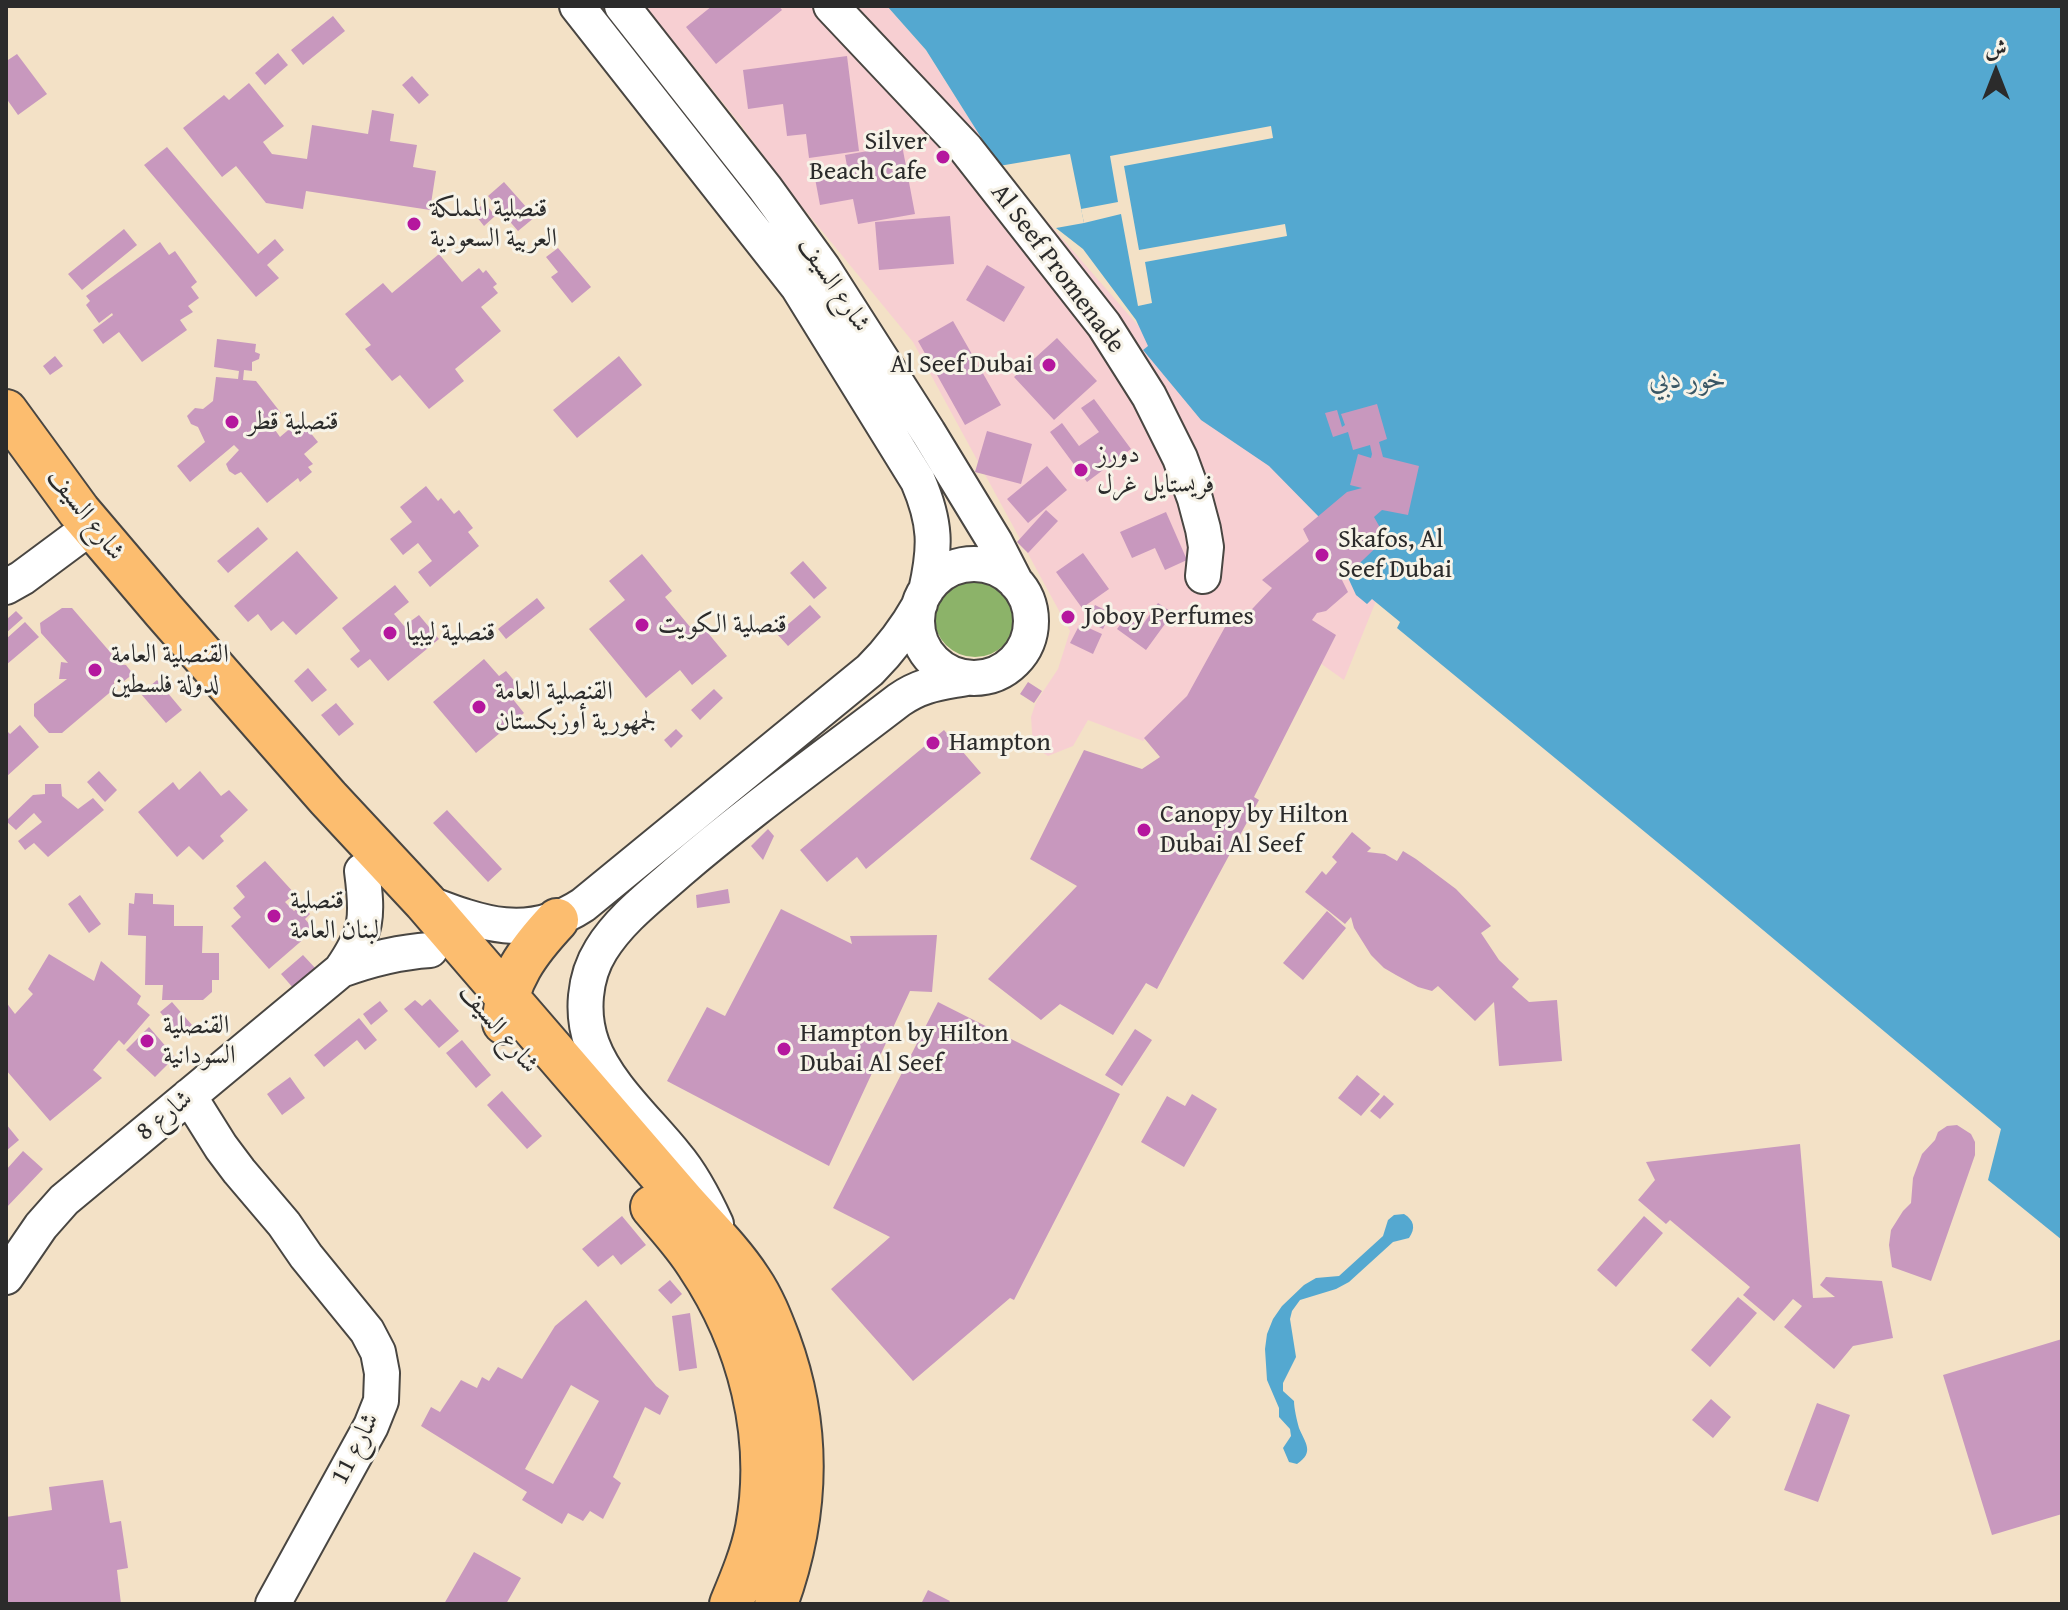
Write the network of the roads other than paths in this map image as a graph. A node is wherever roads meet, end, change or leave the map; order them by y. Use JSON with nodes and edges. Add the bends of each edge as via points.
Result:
{"nodes":[{"id":1,"x":577,"y":6,"type":"edge"},
{"id":2,"x":622,"y":6,"type":"edge"},
{"id":3,"x":831,"y":6,"type":"edge"},
{"id":4,"x":6,"y":411,"type":"edge"},
{"id":5,"x":6,"y":450,"type":"edge"},
{"id":6,"x":77,"y":525,"type":"junction"},
{"id":7,"x":6,"y":574,"type":"edge"},
{"id":8,"x":1203,"y":576,"type":"dead end"},
{"id":9,"x":1016,"y":583,"type":"junction"},
{"id":10,"x":6,"y":587,"type":"edge"},
{"id":11,"x":923,"y":598,"type":"junction"},
{"id":12,"x":966,"y":678,"type":"junction"},
{"id":13,"x":362,"y":871,"type":"junction"},
{"id":14,"x":425,"y":902,"type":"junction"},
{"id":15,"x":557,"y":920,"type":"junction"},
{"id":16,"x":430,"y":950,"type":"junction"},
{"id":17,"x":341,"y":970,"type":"junction"},
{"id":18,"x":506,"y":998,"type":"junction"},
{"id":19,"x":505,"y":1040,"type":"junction"},
{"id":20,"x":178,"y":1105,"type":"junction"},
{"id":21,"x":726,"y":1246,"type":"junction"},
{"id":22,"x":6,"y":1277,"type":"edge"},
{"id":23,"x":273,"y":1604,"type":"edge"},
{"id":24,"x":731,"y":1604,"type":"edge"},
{"id":25,"x":776,"y":1604,"type":"edge"}],
"edges":[{"from":1,"to":11,"type":"street","name":"شارع السيف","via":[[798,287],[918,481],[933,535]]},
{"from":2,"to":9,"type":"street","name":"شارع السيف","via":[[823,268]]},
{"from":3,"to":8,"type":"street","name":"Al Seef Promenade","via":[[966,149],[1104,325],[1180,458],[1203,529]]},
{"from":4,"to":6,"type":"main road","name":"شارع السيف"},
{"from":5,"to":6,"type":"main road"},
{"from":6,"to":7,"type":"street"},
{"from":6,"to":10,"type":"street"},
{"from":6,"to":13,"type":"main road","name":"شارع السيف"},
{"from":6,"to":14,"type":"main road","name":"شارع السيف"},
{"from":9,"to":11,"type":"street","name":"شارع السيف","via":[[991,567],[961,566],[935,580]]},
{"from":9,"to":12,"type":"street","name":"شارع السيف","via":[[1025,595],[1032,624],[1023,652],[999,673]]},
{"from":11,"to":12,"type":"street","name":"شارع السيف","via":[[917,618],[922,645],[940,667]]},
{"from":11,"to":15,"type":"street","name":"شارع السيف","via":[[870,670],[583,905]]},
{"from":12,"to":21,"type":"street","name":"شارع السيف","via":[[914,689],[705,849],[614,932],[592,970],[585,1010],[592,1046],[678,1157]]},
{"from":13,"to":16,"type":"main road","name":"شارع السيف"},
{"from":13,"to":17,"type":"street","name":"شارع 8","via":[[365,927]]},
{"from":14,"to":15,"type":"street","name":"شارع السيف","via":[[499,926]]},
{"from":14,"to":18,"type":"main road","name":"شارع السيف"},
{"from":15,"to":18,"type":"main road","via":[[521,964]]},
{"from":16,"to":17,"type":"street","name":"شارع 8","via":[[393,954]]},
{"from":16,"to":19,"type":"main road","name":"شارع السيف"},
{"from":17,"to":20,"type":"street","name":"شارع 8"},
{"from":18,"to":19,"type":"main road"},
{"from":18,"to":21,"type":"main road","name":"شارع السيف"},
{"from":19,"to":24,"type":"main road","name":"شارع السيف","via":[[680,1240],[736,1335],[757,1409],[762,1485],[757,1529]]},
{"from":20,"to":22,"type":"street","name":"شارع 8","via":[[64,1200]]},
{"from":20,"to":23,"type":"street","name":"شارع 11","via":[[262,1217],[306,1256],[367,1331],[382,1373],[381,1401],[371,1426]]},
{"from":21,"to":25,"type":"main road","name":"شارع السيف","via":[[771,1319],[797,1398],[802,1482],[796,1538]]}]}
